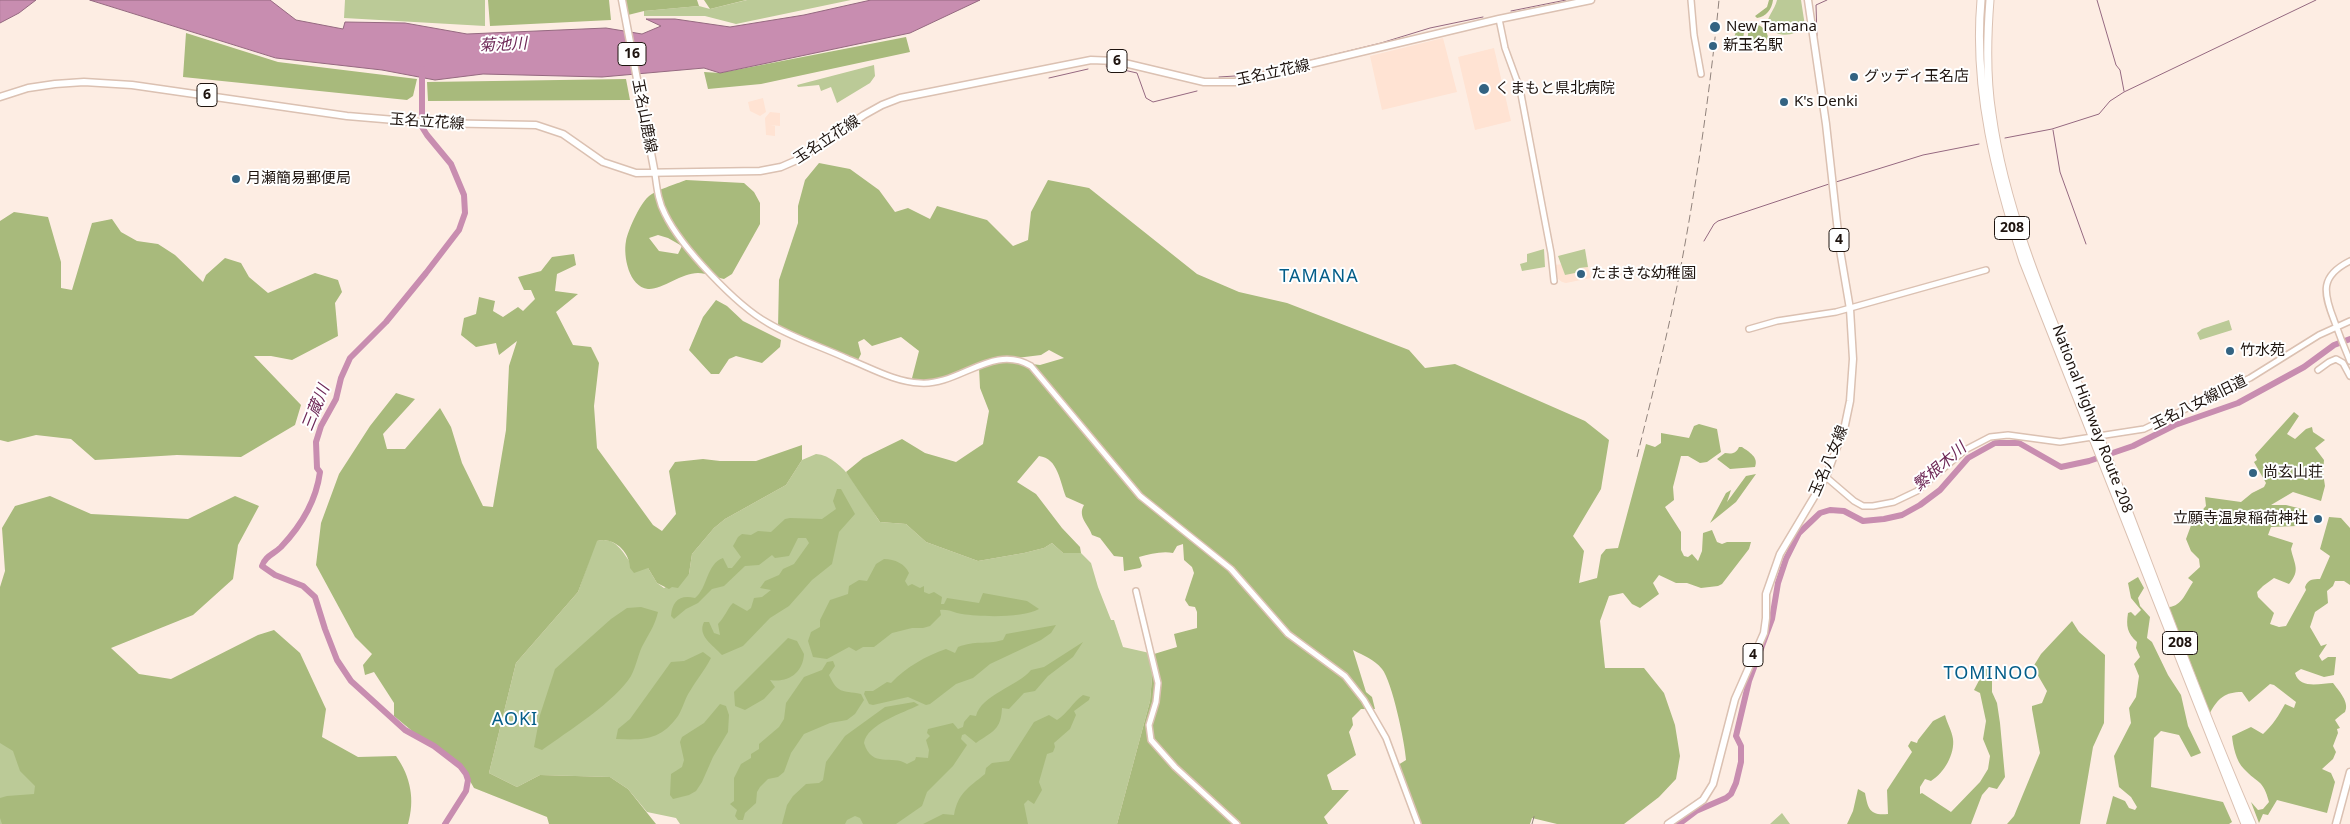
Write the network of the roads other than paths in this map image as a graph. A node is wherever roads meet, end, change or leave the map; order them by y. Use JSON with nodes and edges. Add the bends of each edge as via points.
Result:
{"nodes":[{"id":1,"x":622,"y":0,"type":"edge"},
{"id":2,"x":1591,"y":0,"type":"edge"},
{"id":3,"x":1691,"y":0,"type":"edge"},
{"id":4,"x":1808,"y":0,"type":"edge"},
{"id":5,"x":1981,"y":0,"type":"edge"},
{"id":6,"x":1990,"y":0,"type":"edge"},
{"id":7,"x":1499,"y":19,"type":"junction"},
{"id":8,"x":1701,"y":74,"type":"dead end"},
{"id":9,"x":0,"y":97,"type":"edge"},
{"id":10,"x":655,"y":174,"type":"junction"},
{"id":11,"x":2350,"y":261,"type":"edge"},
{"id":12,"x":1986,"y":270,"type":"dead end"},
{"id":13,"x":1554,"y":281,"type":"dead end"},
{"id":14,"x":1850,"y":309,"type":"junction"},
{"id":15,"x":2350,"y":321,"type":"edge"},
{"id":16,"x":2336,"y":327,"type":"junction"},
{"id":17,"x":1749,"y":329,"type":"dead end"},
{"id":18,"x":2350,"y":361,"type":"edge"},
{"id":19,"x":2318,"y":370,"type":"dead end"},
{"id":20,"x":2350,"y":376,"type":"edge"},
{"id":21,"x":2097,"y":440,"type":"junction"},
{"id":22,"x":2106,"y":463,"type":"junction"},
{"id":23,"x":1826,"y":477,"type":"junction"},
{"id":24,"x":1136,"y":592,"type":"dead end"},
{"id":25,"x":2350,"y":772,"type":"edge"},
{"id":26,"x":1237,"y":824,"type":"edge"},
{"id":27,"x":1418,"y":824,"type":"edge"},
{"id":28,"x":1668,"y":824,"type":"edge"},
{"id":29,"x":2245,"y":824,"type":"edge"},
{"id":30,"x":2252,"y":824,"type":"edge"},
{"id":31,"x":2336,"y":824,"type":"edge"}],
"edges":[{"from":1,"to":10,"type":"main road","name":"玉名山鹿線","number":"16"},
{"from":2,"to":7,"type":"main road","name":"玉名立花線","number":"6"},
{"from":3,"to":8,"type":"street"},
{"from":4,"to":14,"type":"main road","name":"玉名八女線","number":"4"},
{"from":5,"to":21,"type":"highway","name":"National Highway Route 208","number":"208","via":[[1980,53],[1984,104],[1999,184],[2023,262]]},
{"from":6,"to":21,"type":"highway","name":"National Highway Route 208","number":"208","via":[[1987,34],[1990,103],[2006,182]]},
{"from":7,"to":10,"type":"main road","name":"玉名立花線","number":"6","via":[[1235,82],[1204,82],[1116,61],[1067,63],[900,98],[876,108],[805,156],[781,167],[760,171]]},
{"from":7,"to":13,"type":"street","via":[[1505,48],[1520,89]]},
{"from":9,"to":10,"type":"main road","name":"玉名立花線","number":"6","via":[[28,88],[84,82],[132,85],[347,116],[425,123],[536,125],[563,134],[616,168]]},
{"from":10,"to":27,"type":"street","via":[[660,204],[679,236],[737,301],[778,328],[885,374],[919,384],[945,381],[997,360],[1017,360],[1032,366],[1140,496],[1231,568],[1288,634],[1345,676],[1364,700],[1386,738]]},
{"from":11,"to":16,"type":"street","via":[[2334,270],[2327,282],[2326,296]]},
{"from":12,"to":14,"type":"street"},
{"from":14,"to":17,"type":"street"},
{"from":14,"to":23,"type":"main road","name":"玉名八女線","number":"4","via":[[1853,359],[1850,401],[1846,424]]},
{"from":15,"to":16,"type":"street","name":"玉名八女線旧道"},
{"from":16,"to":18,"type":"street"},
{"from":16,"to":21,"type":"street","name":"玉名八女線旧道","via":[[2250,378],[2152,426]]},
{"from":19,"to":20,"type":"street","via":[[2336,359],[2343,363]]},
{"from":21,"to":22,"type":"highway","name":"National Highway Route 208","number":"208"},
{"from":21,"to":23,"type":"street","name":"玉名八女線旧道","via":[[2060,442],[2008,435],[1990,437],[1965,450],[1917,491],[1894,502],[1873,506],[1863,506],[1854,501]]},
{"from":22,"to":29,"type":"highway","name":"National Highway Route 208","number":"208"},
{"from":22,"to":30,"type":"highway","name":"National Highway Route 208","number":"208"},
{"from":23,"to":28,"type":"main road","name":"玉名八女線","number":"4","via":[[1780,554],[1766,594],[1764,633],[1735,700],[1713,784],[1703,800]]},
{"from":24,"to":26,"type":"street","via":[[1158,683],[1149,725],[1151,740],[1175,767]]},
{"from":25,"to":31,"type":"main road"}]}
